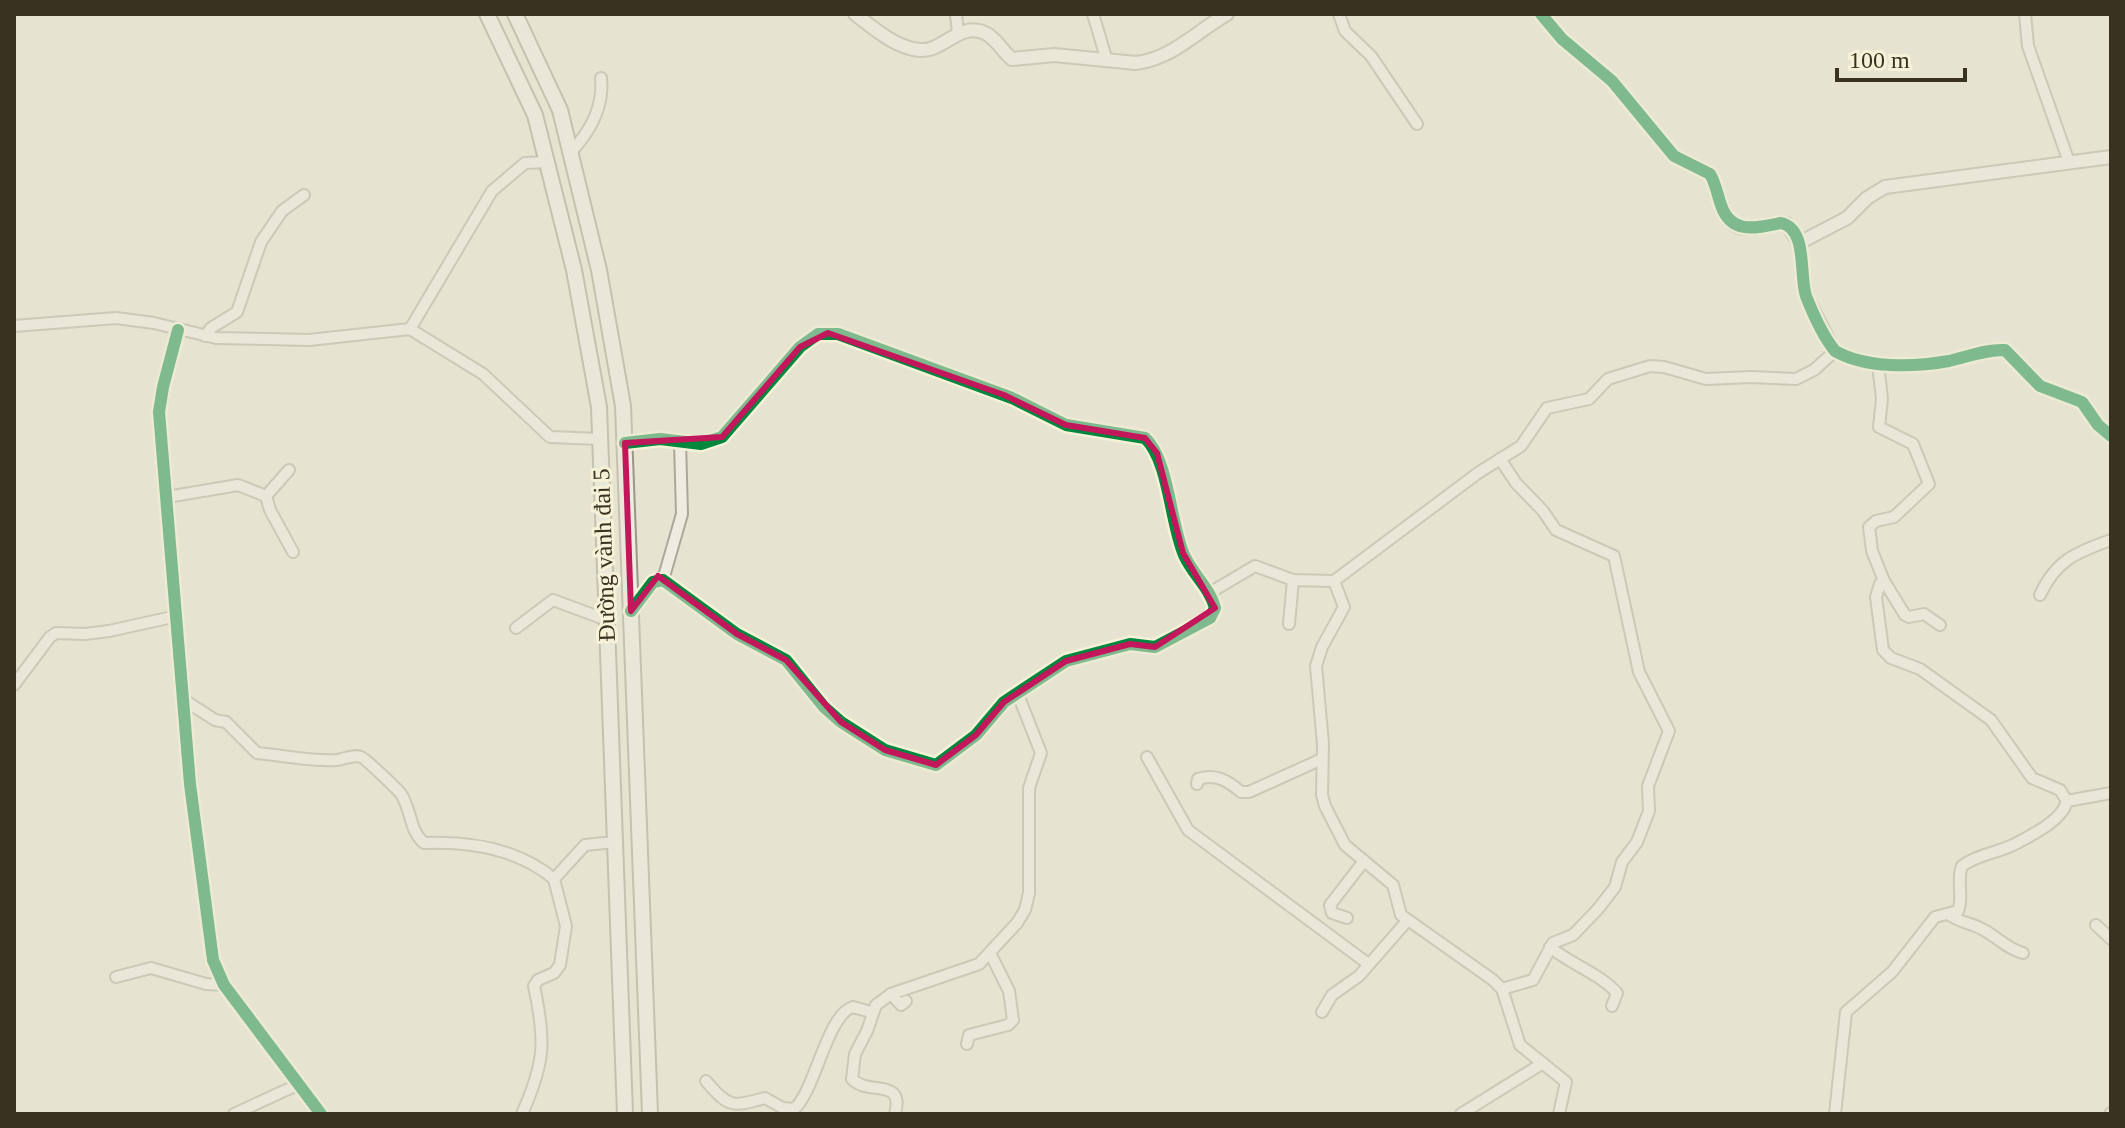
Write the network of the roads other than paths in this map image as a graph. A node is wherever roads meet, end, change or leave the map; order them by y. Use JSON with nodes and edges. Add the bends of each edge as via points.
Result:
{"nodes":[{"id":1,"x":487,"y":14,"type":"edge"},
{"id":2,"x":515,"y":14,"type":"edge"},
{"id":3,"x":855,"y":14,"type":"edge"},
{"id":4,"x":956,"y":14,"type":"edge"},
{"id":5,"x":1093,"y":14,"type":"edge"},
{"id":6,"x":1227,"y":14,"type":"edge"},
{"id":7,"x":1339,"y":14,"type":"edge"},
{"id":8,"x":1541,"y":14,"type":"edge"},
{"id":9,"x":2025,"y":14,"type":"edge"},
{"id":10,"x":958,"y":33,"type":"junction"},
{"id":11,"x":1107,"y":61,"type":"junction"},
{"id":12,"x":601,"y":78,"type":"dead end"},
{"id":13,"x":1417,"y":124,"type":"dead end"},
{"id":14,"x":570,"y":153,"type":"junction"},
{"id":15,"x":2111,"y":157,"type":"edge"},
{"id":16,"x":547,"y":162,"type":"junction"},
{"id":17,"x":2069,"y":162,"type":"junction"},
{"id":18,"x":304,"y":195,"type":"dead end"},
{"id":19,"x":1799,"y":243,"type":"junction"},
{"id":20,"x":14,"y":326,"type":"edge"},
{"id":21,"x":410,"y":329,"type":"junction"},
{"id":22,"x":178,"y":330,"type":"junction"},
{"id":23,"x":205,"y":336,"type":"junction"},
{"id":24,"x":1835,"y":351,"type":"junction"},
{"id":25,"x":1878,"y":364,"type":"junction"},
{"id":26,"x":2111,"y":436,"type":"edge"},
{"id":27,"x":600,"y":439,"type":"junction"},
{"id":28,"x":680,"y":441,"type":"junction"},
{"id":29,"x":625,"y":443,"type":"junction"},
{"id":30,"x":1500,"y":459,"type":"junction"},
{"id":31,"x":289,"y":470,"type":"dead end"},
{"id":32,"x":266,"y":496,"type":"junction"},
{"id":33,"x":167,"y":497,"type":"junction"},
{"id":34,"x":2111,"y":540,"type":"edge"},
{"id":35,"x":293,"y":552,"type":"dead end"},
{"id":36,"x":663,"y":580,"type":"junction"},
{"id":37,"x":1293,"y":580,"type":"junction"},
{"id":38,"x":1334,"y":581,"type":"junction"},
{"id":39,"x":1884,"y":581,"type":"junction"},
{"id":40,"x":1211,"y":592,"type":"junction"},
{"id":41,"x":2040,"y":595,"type":"dead end"},
{"id":42,"x":631,"y":611,"type":"junction"},
{"id":43,"x":177,"y":616,"type":"junction"},
{"id":44,"x":607,"y":620,"type":"junction"},
{"id":45,"x":1289,"y":624,"type":"dead end"},
{"id":46,"x":1940,"y":625,"type":"dead end"},
{"id":47,"x":516,"y":628,"type":"dead end"},
{"id":48,"x":14,"y":685,"type":"edge"},
{"id":49,"x":1017,"y":692,"type":"junction"},
{"id":50,"x":184,"y":700,"type":"junction"},
{"id":51,"x":1147,"y":757,"type":"dead end"},
{"id":52,"x":1322,"y":759,"type":"junction"},
{"id":53,"x":1197,"y":784,"type":"dead end"},
{"id":54,"x":2111,"y":793,"type":"edge"},
{"id":55,"x":2067,"y":801,"type":"junction"},
{"id":56,"x":615,"y":842,"type":"junction"},
{"id":57,"x":1364,"y":861,"type":"junction"},
{"id":58,"x":554,"y":879,"type":"junction"},
{"id":59,"x":1948,"y":914,"type":"junction"},
{"id":60,"x":1347,"y":918,"type":"dead end"},
{"id":61,"x":1407,"y":921,"type":"junction"},
{"id":62,"x":2096,"y":925,"type":"dead end"},
{"id":63,"x":2111,"y":939,"type":"edge"},
{"id":64,"x":1550,"y":947,"type":"junction"},
{"id":65,"x":990,"y":953,"type":"junction"},
{"id":66,"x":2023,"y":953,"type":"dead end"},
{"id":67,"x":1367,"y":963,"type":"junction"},
{"id":68,"x":116,"y":977,"type":"dead end"},
{"id":69,"x":224,"y":985,"type":"junction"},
{"id":70,"x":1502,"y":989,"type":"junction"},
{"id":71,"x":891,"y":994,"type":"junction"},
{"id":72,"x":906,"y":1001,"type":"dead end"},
{"id":73,"x":1612,"y":1006,"type":"dead end"},
{"id":74,"x":871,"y":1012,"type":"junction"},
{"id":75,"x":1322,"y":1012,"type":"dead end"},
{"id":76,"x":967,"y":1044,"type":"dead end"},
{"id":77,"x":1543,"y":1063,"type":"junction"},
{"id":78,"x":706,"y":1081,"type":"dead end"},
{"id":79,"x":297,"y":1085,"type":"junction"},
{"id":80,"x":234,"y":1114,"type":"edge"},
{"id":81,"x":321,"y":1114,"type":"edge"},
{"id":82,"x":522,"y":1114,"type":"edge"},
{"id":83,"x":625,"y":1114,"type":"edge"},
{"id":84,"x":650,"y":1114,"type":"edge"},
{"id":85,"x":895,"y":1114,"type":"edge"},
{"id":86,"x":1461,"y":1114,"type":"edge"},
{"id":87,"x":1559,"y":1114,"type":"edge"},
{"id":88,"x":1835,"y":1114,"type":"edge"}],
"edges":[{"from":1,"to":16,"type":"main road","name":"Đường vành đai 5","via":[[535,115]]},
{"from":2,"to":14,"type":"main road","name":"Đường vành đai 5","via":[[560,110]]},
{"from":3,"to":10,"type":"street","via":[[883,35],[918,50]]},
{"from":4,"to":10,"type":"street"},
{"from":5,"to":11,"type":"street"},
{"from":6,"to":11,"type":"street","via":[[1159,58]]},
{"from":7,"to":13,"type":"street","via":[[1345,31],[1371,56]]},
{"from":8,"to":19,"type":"street","via":[[1612,81],[1674,156],[1710,174],[1721,207],[1734,224],[1787,224]]},
{"from":9,"to":17,"type":"street","via":[[2028,46]]},
{"from":10,"to":11,"type":"street","via":[[981,31],[1012,59],[1054,55]]},
{"from":12,"to":14,"type":"street","via":[[600,106]]},
{"from":14,"to":29,"type":"main road","name":"Đường vành đai 5","via":[[599,270]]},
{"from":15,"to":17,"type":"street"},
{"from":16,"to":21,"type":"street","via":[[525,163],[492,191]]},
{"from":16,"to":27,"type":"main road","name":"Đường vành đai 5","via":[[574,270]]},
{"from":17,"to":19,"type":"street","via":[[1885,187],[1851,215]]},
{"from":18,"to":23,"type":"street","via":[[275,219],[261,242],[237,312]]},
{"from":19,"to":24,"type":"street","via":[[1807,296]]},
{"from":20,"to":22,"type":"street","via":[[116,318]]},
{"from":21,"to":23,"type":"street","via":[[319,340]]},
{"from":21,"to":27,"type":"street","via":[[483,374],[550,437]]},
{"from":22,"to":23,"type":"street"},
{"from":22,"to":33,"type":"street","via":[[160,400]]},
{"from":24,"to":25,"type":"street"},
{"from":24,"to":30,"type":"street","via":[[1796,379],[1706,379],[1657,366],[1614,376],[1589,399],[1547,408],[1527,440]]},
{"from":25,"to":26,"type":"street","via":[[1938,362],[2005,350],[2040,386],[2082,402]]},
{"from":25,"to":39,"type":"street","via":[[1879,427],[1913,444],[1929,484],[1894,517],[1869,527]]},
{"from":27,"to":44,"type":"main road","name":"Đường vành đai 5"},
{"from":28,"to":29,"type":"street"},
{"from":28,"to":36,"type":"street","via":[[682,514]]},
{"from":28,"to":40,"type":"street","via":[[701,444],[722,437],[800,347],[818,334],[838,334],[1012,398],[1066,425],[1145,438],[1157,453],[1183,553]]},
{"from":29,"to":42,"type":"main road","name":"Đường vành đai 5"},
{"from":30,"to":38,"type":"street"},
{"from":30,"to":64,"type":"street","via":[[1556,530],[1614,556],[1639,672],[1669,731],[1648,786],[1649,811],[1615,887],[1573,935]]},
{"from":31,"to":32,"type":"street"},
{"from":32,"to":33,"type":"street","via":[[231,485]]},
{"from":32,"to":35,"type":"street"},
{"from":33,"to":43,"type":"street"},
{"from":34,"to":41,"type":"street","via":[[2056,567]]},
{"from":36,"to":42,"type":"street","via":[[653,582]]},
{"from":36,"to":49,"type":"street","via":[[737,634],[786,660],[832,715],[892,752],[940,763]]},
{"from":37,"to":38,"type":"street"},
{"from":37,"to":40,"type":"street","via":[[1255,566]]},
{"from":37,"to":45,"type":"street"},
{"from":38,"to":52,"type":"street","via":[[1344,607],[1316,666]]},
{"from":39,"to":46,"type":"street","via":[[1905,615],[1924,614]]},
{"from":39,"to":55,"type":"street","via":[[1876,597],[1886,655],[1920,669],[1991,720],[2032,778],[2060,790]]},
{"from":40,"to":49,"type":"street","via":[[1214,614],[1155,647],[1130,644],[1073,658]]},
{"from":42,"to":84,"type":"main road","name":"Đường vành đai 5"},
{"from":43,"to":48,"type":"street","via":[[97,633],[56,633]]},
{"from":43,"to":50,"type":"street"},
{"from":44,"to":47,"type":"street","via":[[553,600]]},
{"from":44,"to":56,"type":"main road","name":"Đường vành đai 5"},
{"from":49,"to":65,"type":"street","via":[[1041,753],[1029,788],[1029,893],[1022,916]]},
{"from":50,"to":58,"type":"street","via":[[226,722],[257,753],[366,759],[398,789],[424,843],[473,844],[512,854]]},
{"from":50,"to":69,"type":"street","via":[[210,948]]},
{"from":51,"to":67,"type":"street","via":[[1188,830]]},
{"from":52,"to":53,"type":"street","via":[[1249,792],[1216,776],[1202,777]]},
{"from":52,"to":57,"type":"street","via":[[1325,806],[1345,845]]},
{"from":54,"to":55,"type":"street"},
{"from":55,"to":59,"type":"street","via":[[2057,817],[2017,843],[1962,866],[1960,908]]},
{"from":56,"to":58,"type":"street","via":[[585,845]]},
{"from":56,"to":83,"type":"main road","name":"Đường vành đai 5"},
{"from":57,"to":60,"type":"street","via":[[1330,905],[1332,913]]},
{"from":57,"to":61,"type":"street","via":[[1393,885]]},
{"from":58,"to":82,"type":"street","via":[[566,926],[560,965],[534,986],[542,1060]]},
{"from":59,"to":66,"type":"street"},
{"from":59,"to":88,"type":"street","via":[[1932,920],[1892,972],[1846,1012]]},
{"from":61,"to":67,"type":"street"},
{"from":61,"to":70,"type":"street"},
{"from":62,"to":63,"type":"street"},
{"from":64,"to":70,"type":"street","via":[[1533,980]]},
{"from":64,"to":73,"type":"street","via":[[1610,985],[1617,993]]},
{"from":65,"to":71,"type":"street","via":[[972,967]]},
{"from":65,"to":76,"type":"street","via":[[1009,991],[1013,1020],[969,1035]]},
{"from":67,"to":75,"type":"street","via":[[1359,976],[1332,995]]},
{"from":68,"to":69,"type":"street","via":[[151,968]]},
{"from":69,"to":79,"type":"street"},
{"from":70,"to":77,"type":"street","via":[[1520,1045]]},
{"from":71,"to":72,"type":"street","via":[[901,1005]]},
{"from":71,"to":74,"type":"street"},
{"from":74,"to":78,"type":"street","via":[[853,1007],[844,1011],[794,1109],[765,1098],[727,1104]]},
{"from":74,"to":85,"type":"street","via":[[852,1079],[894,1093]]},
{"from":77,"to":86,"type":"street"},
{"from":77,"to":87,"type":"street","via":[[1566,1082]]},
{"from":79,"to":80,"type":"street"},
{"from":79,"to":81,"type":"street"}]}
